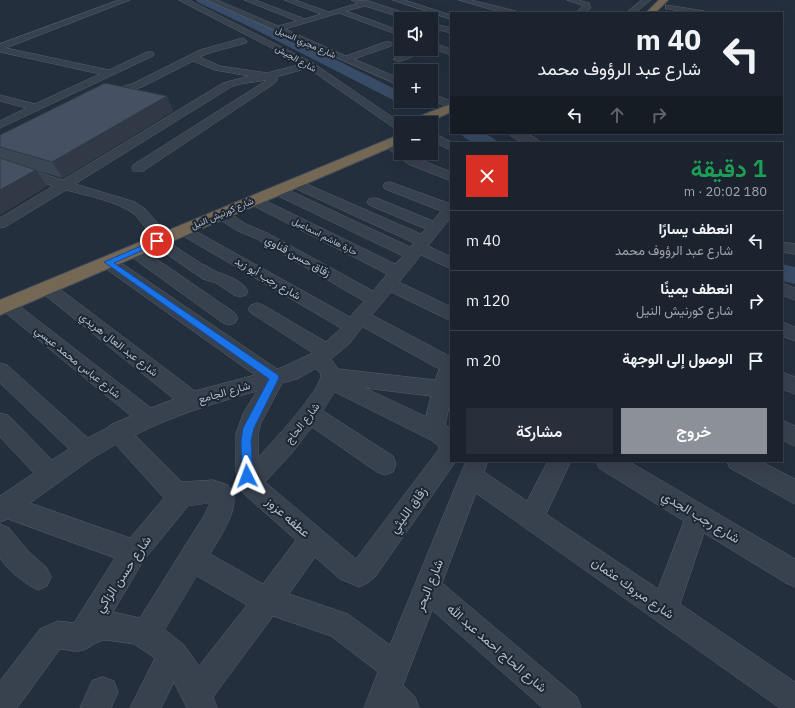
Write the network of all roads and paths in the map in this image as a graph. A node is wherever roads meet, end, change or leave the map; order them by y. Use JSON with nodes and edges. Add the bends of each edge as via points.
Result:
{"nodes":[{"id":1,"x":126,"y":0,"type":"edge"},
{"id":2,"x":182,"y":0,"type":"edge"},
{"id":3,"x":211,"y":0,"type":"edge"},
{"id":4,"x":248,"y":0,"type":"edge"},
{"id":5,"x":288,"y":0,"type":"edge"},
{"id":6,"x":355,"y":0,"type":"edge"},
{"id":7,"x":397,"y":0,"type":"edge"},
{"id":8,"x":463,"y":0,"type":"edge"},
{"id":9,"x":571,"y":0,"type":"edge"},
{"id":10,"x":647,"y":0,"type":"edge"},
{"id":11,"x":676,"y":0,"type":"edge"},
{"id":12,"x":231,"y":1,"type":"dead end"},
{"id":13,"x":501,"y":2,"type":"dead end"},
{"id":14,"x":366,"y":3,"type":"junction"},
{"id":15,"x":220,"y":4,"type":"junction"},
{"id":16,"x":664,"y":6,"type":"edge"},
{"id":17,"x":488,"y":7,"type":"junction"},
{"id":18,"x":337,"y":8,"type":"junction"},
{"id":19,"x":476,"y":11,"type":"dead end"},
{"id":20,"x":394,"y":12,"type":"edge"},
{"id":21,"x":508,"y":12,"type":"edge"},
{"id":22,"x":582,"y":12,"type":"edge"},
{"id":23,"x":631,"y":12,"type":"edge"},
{"id":24,"x":652,"y":12,"type":"edge"},
{"id":25,"x":698,"y":12,"type":"edge"},
{"id":26,"x":328,"y":14,"type":"junction"},
{"id":27,"x":450,"y":18,"type":"edge"},
{"id":28,"x":450,"y":18,"type":"edge"},
{"id":29,"x":304,"y":21,"type":"junction"},
{"id":30,"x":438,"y":23,"type":"edge"},
{"id":31,"x":438,"y":27,"type":"edge"},
{"id":32,"x":278,"y":29,"type":"junction"},
{"id":33,"x":394,"y":31,"type":"edge"},
{"id":34,"x":450,"y":31,"type":"edge"},
{"id":35,"x":243,"y":41,"type":"dead end"},
{"id":36,"x":388,"y":44,"type":"dead end"},
{"id":37,"x":0,"y":48,"type":"edge"},
{"id":38,"x":438,"y":49,"type":"edge"},
{"id":39,"x":450,"y":52,"type":"edge"},
{"id":40,"x":150,"y":54,"type":"dead end"},
{"id":41,"x":406,"y":56,"type":"edge"},
{"id":42,"x":193,"y":57,"type":"junction"},
{"id":43,"x":345,"y":59,"type":"junction"},
{"id":44,"x":398,"y":59,"type":"dead end"},
{"id":45,"x":310,"y":65,"type":"junction"},
{"id":46,"x":110,"y":73,"type":"junction"},
{"id":47,"x":267,"y":76,"type":"junction"},
{"id":48,"x":394,"y":80,"type":"edge"},
{"id":49,"x":0,"y":98,"type":"edge"},
{"id":50,"x":438,"y":99,"type":"edge"},
{"id":51,"x":94,"y":100,"type":"edge"},
{"id":52,"x":450,"y":105,"type":"edge"},
{"id":53,"x":37,"y":108,"type":"junction"},
{"id":54,"x":450,"y":108,"type":"edge"},
{"id":55,"x":432,"y":116,"type":"edge"},
{"id":56,"x":450,"y":118,"type":"edge"},
{"id":57,"x":438,"y":123,"type":"edge"},
{"id":58,"x":394,"y":124,"type":"edge"},
{"id":59,"x":1,"y":125,"type":"edge"},
{"id":60,"x":394,"y":132,"type":"edge"},
{"id":61,"x":516,"y":134,"type":"edge"},
{"id":62,"x":394,"y":140,"type":"edge"},
{"id":63,"x":438,"y":140,"type":"edge"},
{"id":64,"x":533,"y":142,"type":"edge"},
{"id":65,"x":450,"y":146,"type":"edge"},
{"id":66,"x":410,"y":160,"type":"edge"},
{"id":67,"x":0,"y":165,"type":"edge"},
{"id":68,"x":138,"y":168,"type":"dead end"},
{"id":69,"x":450,"y":177,"type":"edge"},
{"id":70,"x":295,"y":183,"type":"junction"},
{"id":71,"x":64,"y":184,"type":"junction"},
{"id":72,"x":390,"y":186,"type":"dead end"},
{"id":73,"x":277,"y":190,"type":"junction"},
{"id":74,"x":252,"y":200,"type":"junction"},
{"id":75,"x":374,"y":202,"type":"dead end"},
{"id":76,"x":221,"y":214,"type":"junction"},
{"id":77,"x":0,"y":224,"type":"edge"},
{"id":78,"x":435,"y":229,"type":"edge"},
{"id":79,"x":183,"y":230,"type":"junction"},
{"id":80,"x":157,"y":236,"type":"junction"},
{"id":81,"x":783,"y":247,"type":"edge"},
{"id":82,"x":795,"y":249,"type":"edge"},
{"id":83,"x":134,"y":251,"type":"junction"},
{"id":84,"x":108,"y":262,"type":"junction"},
{"id":85,"x":450,"y":262,"type":"edge"},
{"id":86,"x":392,"y":278,"type":"junction"},
{"id":87,"x":47,"y":288,"type":"junction"},
{"id":88,"x":783,"y":289,"type":"edge"},
{"id":89,"x":240,"y":291,"type":"dead end"},
{"id":90,"x":795,"y":294,"type":"edge"},
{"id":91,"x":374,"y":299,"type":"junction"},
{"id":92,"x":2,"y":303,"type":"edge"},
{"id":93,"x":257,"y":309,"type":"dead end"},
{"id":94,"x":450,"y":314,"type":"edge"},
{"id":95,"x":229,"y":318,"type":"dead end"},
{"id":96,"x":356,"y":321,"type":"junction"},
{"id":97,"x":783,"y":329,"type":"edge"},
{"id":98,"x":795,"y":334,"type":"edge"},
{"id":99,"x":322,"y":356,"type":"junction"},
{"id":100,"x":450,"y":365,"type":"edge"},
{"id":101,"x":0,"y":371,"type":"edge"},
{"id":102,"x":275,"y":378,"type":"junction"},
{"id":103,"x":332,"y":379,"type":"junction"},
{"id":104,"x":783,"y":380,"type":"edge"},
{"id":105,"x":795,"y":386,"type":"edge"},
{"id":106,"x":443,"y":389,"type":"junction"},
{"id":107,"x":192,"y":401,"type":"junction"},
{"id":108,"x":310,"y":414,"type":"junction"},
{"id":109,"x":148,"y":418,"type":"junction"},
{"id":110,"x":0,"y":422,"type":"edge"},
{"id":111,"x":783,"y":430,"type":"edge"},
{"id":112,"x":118,"y":432,"type":"junction"},
{"id":113,"x":442,"y":436,"type":"edge"},
{"id":114,"x":795,"y":436,"type":"edge"},
{"id":115,"x":86,"y":450,"type":"junction"},
{"id":116,"x":559,"y":462,"type":"edge"},
{"id":117,"x":609,"y":462,"type":"edge"},
{"id":118,"x":740,"y":462,"type":"edge"},
{"id":119,"x":385,"y":464,"type":"dead end"},
{"id":120,"x":474,"y":469,"type":"edge"},
{"id":121,"x":50,"y":474,"type":"junction"},
{"id":122,"x":249,"y":482,"type":"junction"},
{"id":123,"x":795,"y":492,"type":"edge"},
{"id":124,"x":182,"y":495,"type":"junction"},
{"id":125,"x":3,"y":508,"type":"edge"},
{"id":126,"x":698,"y":516,"type":"junction"},
{"id":127,"x":531,"y":518,"type":"junction"},
{"id":128,"x":0,"y":537,"type":"edge"},
{"id":129,"x":313,"y":538,"type":"junction"},
{"id":130,"x":134,"y":552,"type":"junction"},
{"id":131,"x":192,"y":558,"type":"junction"},
{"id":132,"x":359,"y":574,"type":"joint"},
{"id":133,"x":795,"y":574,"type":"edge"},
{"id":134,"x":38,"y":577,"type":"dead end"},
{"id":135,"x":428,"y":589,"type":"junction"},
{"id":136,"x":268,"y":601,"type":"junction"},
{"id":137,"x":664,"y":610,"type":"junction"},
{"id":138,"x":147,"y":634,"type":"junction"},
{"id":139,"x":71,"y":635,"type":"junction"},
{"id":140,"x":173,"y":654,"type":"junction"},
{"id":141,"x":391,"y":693,"type":"edge"},
{"id":142,"x":795,"y":700,"type":"edge"},
{"id":143,"x":199,"y":701,"type":"edge"},
{"id":144,"x":0,"y":706,"type":"edge"},
{"id":145,"x":145,"y":708,"type":"edge"},
{"id":146,"x":566,"y":708,"type":"edge"}],
"edges":[{"from":1,"to":37,"type":"street"},
{"from":2,"to":45,"type":"street","name":"شارع الجيش"},
{"from":3,"to":15,"type":"street","name":"شارع مجري السيل"},
{"from":4,"to":29,"type":"street"},
{"from":5,"to":26,"type":"street"},
{"from":6,"to":14,"type":"street"},
{"from":7,"to":27,"type":"street"},
{"from":8,"to":17,"type":"street"},
{"from":9,"to":22,"type":"street","via":[[586,5],[587,8]]},
{"from":10,"to":23,"type":"street"},
{"from":11,"to":16,"type":"highway"},
{"from":12,"to":15,"type":"street"},
{"from":13,"to":17,"type":"street"},
{"from":14,"to":18,"type":"street","via":[[348,9]]},
{"from":14,"to":20,"type":"street"},
{"from":15,"to":32,"type":"street","name":"شارع مجري السيل"},
{"from":16,"to":24,"type":"highway"},
{"from":16,"to":25,"type":"street"},
{"from":17,"to":19,"type":"street"},
{"from":17,"to":21,"type":"street"},
{"from":18,"to":26,"type":"street"},
{"from":18,"to":33,"type":"street"},
{"from":26,"to":29,"type":"street"},
{"from":28,"to":30,"type":"street"},
{"from":29,"to":32,"type":"street"},
{"from":31,"to":34,"type":"street"},
{"from":32,"to":43,"type":"street","name":"شارع مجري السيل"},
{"from":35,"to":42,"type":"street"},
{"from":36,"to":43,"type":"street"},
{"from":37,"to":46,"type":"street"},
{"from":38,"to":39,"type":"street"},
{"from":40,"to":46,"type":"street"},
{"from":41,"to":44,"type":"street"},
{"from":42,"to":47,"type":"street","via":[[214,67]]},
{"from":42,"to":51,"type":"street","via":[[138,85]]},
{"from":43,"to":48,"type":"street","name":"شارع مجري السيل"},
{"from":45,"to":47,"type":"street"},
{"from":45,"to":58,"type":"street","name":"شارع الجيش"},
{"from":46,"to":53,"type":"street"},
{"from":47,"to":68,"type":"street","via":[[274,79]]},
{"from":47,"to":71,"type":"street","via":[[238,81],[218,90]]},
{"from":49,"to":53,"type":"street"},
{"from":50,"to":52,"type":"street"},
{"from":53,"to":59,"type":"street"},
{"from":54,"to":55,"type":"highway"},
{"from":56,"to":57,"type":"highway"},
{"from":60,"to":80,"type":"highway","name":"شارع كورنيش النيل"},
{"from":61,"to":64,"type":"street"},
{"from":62,"to":70,"type":"highway","name":"شارع كورنيش النيل"},
{"from":63,"to":65,"type":"street"},
{"from":66,"to":69,"type":"street"},
{"from":67,"to":71,"type":"street"},
{"from":70,"to":73,"type":"highway","name":"شارع كورنيش النيل"},
{"from":70,"to":78,"type":"street"},
{"from":71,"to":77,"type":"street"},
{"from":71,"to":80,"type":"street","via":[[130,205],[140,212]]},
{"from":72,"to":78,"type":"street"},
{"from":73,"to":74,"type":"highway","name":"شارع كورنيش النيل"},
{"from":73,"to":78,"type":"street"},
{"from":74,"to":76,"type":"highway","name":"شارع كورنيش النيل"},
{"from":74,"to":86,"type":"street","name":"حارة هاشم اسماعيل"},
{"from":75,"to":78,"type":"street"},
{"from":76,"to":79,"type":"highway","name":"شارع كورنيش النيل"},
{"from":76,"to":91,"type":"street","name":"زقاق حسن قناوي"},
{"from":78,"to":85,"type":"street"},
{"from":78,"to":86,"type":"street","name":"شارع الجامع"},
{"from":79,"to":80,"type":"highway","name":"شارع كورنيش النيل"},
{"from":79,"to":96,"type":"street","name":"شارع رجب أبو زيد"},
{"from":80,"to":83,"type":"highway","name":"شارع كورنيش النيل"},
{"from":80,"to":89,"type":"street","via":[[209,275],[222,279]]},
{"from":80,"to":92,"type":"highway","name":"شارع كورنيش النيل"},
{"from":81,"to":82,"type":"street"},
{"from":83,"to":84,"type":"highway","name":"شارع كورنيش النيل"},
{"from":83,"to":95,"type":"street"},
{"from":84,"to":87,"type":"highway","name":"شارع كورنيش النيل"},
{"from":84,"to":102,"type":"street"},
{"from":86,"to":91,"type":"street","name":"شارع الجامع"},
{"from":86,"to":94,"type":"street","name":"حارة هاشم اسماعيل"},
{"from":87,"to":92,"type":"highway","name":"شارع كورنيش النيل"},
{"from":87,"to":107,"type":"street","name":"شارع عبد العال هريدي"},
{"from":88,"to":90,"type":"street"},
{"from":91,"to":96,"type":"street","name":"شارع الجامع"},
{"from":92,"to":109,"type":"street","name":"شارع عباس محمد عيسي"},
{"from":93,"to":99,"type":"street"},
{"from":96,"to":99,"type":"street","name":"شارع الجامع","via":[[342,339]]},
{"from":96,"to":100,"type":"street","name":"شارع رجب أبو زيد"},
{"from":97,"to":98,"type":"street"},
{"from":99,"to":102,"type":"street","name":"شارع الجامع"},
{"from":99,"to":103,"type":"street","via":[[331,371]]},
{"from":100,"to":106,"type":"street","name":"زقاق الليثي"},
{"from":101,"to":115,"type":"street"},
{"from":102,"to":107,"type":"street","name":"شارع الجامع"},
{"from":102,"to":122,"type":"street","via":[[251,421],[247,434]]},
{"from":103,"to":106,"type":"street"},
{"from":103,"to":108,"type":"street","name":"شارع الحاج"},
{"from":103,"to":113,"type":"street"},
{"from":104,"to":105,"type":"street"},
{"from":106,"to":113,"type":"street","name":"زقاق الليثي"},
{"from":107,"to":109,"type":"street","name":"شارع الجامع"},
{"from":108,"to":119,"type":"street"},
{"from":108,"to":122,"type":"street","name":"شارع الحاج"},
{"from":109,"to":112,"type":"street","name":"شارع الجامع"},
{"from":110,"to":121,"type":"street"},
{"from":111,"to":114,"type":"street"},
{"from":112,"to":115,"type":"street","name":"شارع الجامع"},
{"from":112,"to":124,"type":"street","via":[[172,489]]},
{"from":113,"to":132,"type":"street","name":"زقاق الليثي","via":[[450,451],[448,456]]},
{"from":115,"to":121,"type":"street","name":"شارع الجامع"},
{"from":116,"to":127,"type":"street"},
{"from":117,"to":126,"type":"street","name":"شارع رجب الجدي"},
{"from":118,"to":123,"type":"street"},
{"from":120,"to":127,"type":"street","name":"شارع مبروك عثمان"},
{"from":120,"to":135,"type":"street","name":"شارع البحر"},
{"from":121,"to":125,"type":"street","name":"شارع الجامع"},
{"from":122,"to":129,"type":"street","name":"عطفه عزوز"},
{"from":124,"to":130,"type":"street","name":"شارع حسن الزاكي"},
{"from":124,"to":131,"type":"street","via":[[213,491],[222,498],[214,523]]},
{"from":125,"to":130,"type":"street"},
{"from":126,"to":133,"type":"street","name":"شارع رجب الجدي"},
{"from":126,"to":137,"type":"street"},
{"from":127,"to":137,"type":"street","name":"شارع مبروك عثمان"},
{"from":128,"to":134,"type":"street","via":[[19,560]]},
{"from":129,"to":132,"type":"street","name":"عطفه عزوز","via":[[349,570]]},
{"from":129,"to":136,"type":"street"},
{"from":130,"to":139,"type":"street","name":"شارع حسن الزاكي"},
{"from":131,"to":136,"type":"street"},
{"from":131,"to":138,"type":"street"},
{"from":135,"to":141,"type":"street","name":"شارع البحر"},
{"from":135,"to":146,"type":"street","name":"شارع الحاج احمد عبد الله"},
{"from":136,"to":141,"type":"street","via":[[338,624],[352,633]]},
{"from":136,"to":143,"type":"street"},
{"from":137,"to":142,"type":"street","name":"شارع مبروك عثمان"},
{"from":138,"to":139,"type":"street","via":[[130,628],[103,626]]},
{"from":138,"to":140,"type":"street"},
{"from":139,"to":144,"type":"street","name":"شارع حسن الزاكي","via":[[50,639],[46,643]]},
{"from":140,"to":143,"type":"street"},
{"from":140,"to":145,"type":"street"}]}
